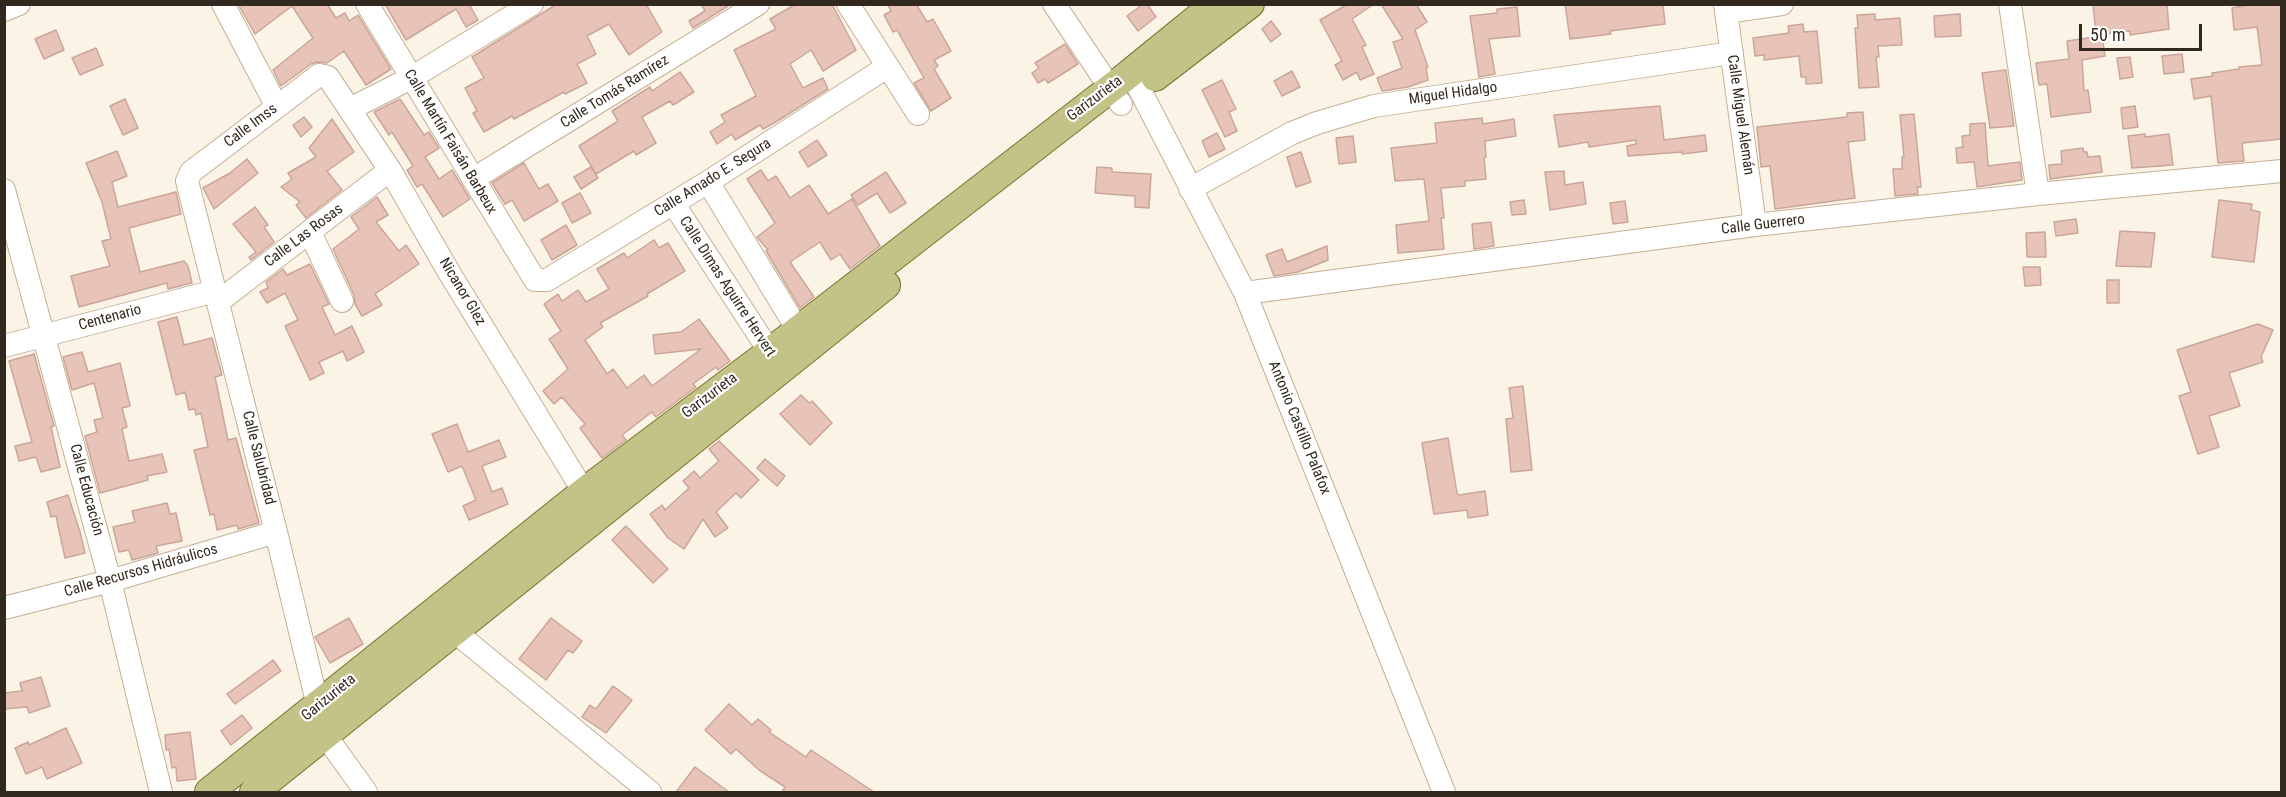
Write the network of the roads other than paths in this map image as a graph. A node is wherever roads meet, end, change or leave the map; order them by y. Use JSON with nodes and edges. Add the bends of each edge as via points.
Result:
{"nodes":[{"id":1,"x":19,"y":4,"type":"edge"},
{"id":2,"x":223,"y":4,"type":"edge"},
{"id":3,"x":367,"y":4,"type":"edge"},
{"id":4,"x":532,"y":4,"type":"edge"},
{"id":5,"x":758,"y":4,"type":"edge"},
{"id":6,"x":848,"y":4,"type":"edge"},
{"id":7,"x":1054,"y":4,"type":"edge"},
{"id":8,"x":1215,"y":4,"type":"edge"},
{"id":9,"x":1250,"y":4,"type":"edge"},
{"id":10,"x":1782,"y":4,"type":"edge"},
{"id":11,"x":2010,"y":4,"type":"edge"},
{"id":12,"x":1726,"y":8,"type":"edge"},
{"id":13,"x":4,"y":10,"type":"edge"},
{"id":14,"x":1732,"y":53,"type":"junction"},
{"id":15,"x":887,"y":68,"type":"junction"},
{"id":16,"x":319,"y":75,"type":"joint"},
{"id":17,"x":411,"y":78,"type":"junction"},
{"id":18,"x":1125,"y":89,"type":"junction"},
{"id":19,"x":277,"y":107,"type":"junction"},
{"id":20,"x":350,"y":109,"type":"junction"},
{"id":21,"x":918,"y":114,"type":"dead end"},
{"id":22,"x":390,"y":170,"type":"junction"},
{"id":23,"x":2282,"y":171,"type":"edge"},
{"id":24,"x":473,"y":179,"type":"junction"},
{"id":25,"x":187,"y":181,"type":"joint"},
{"id":26,"x":708,"y":182,"type":"junction"},
{"id":27,"x":1190,"y":189,"type":"junction"},
{"id":28,"x":4,"y":190,"type":"edge"},
{"id":29,"x":2038,"y":194,"type":"junction"},
{"id":30,"x":673,"y":203,"type":"junction"},
{"id":31,"x":1755,"y":225,"type":"junction"},
{"id":32,"x":310,"y":232,"type":"junction"},
{"id":33,"x":535,"y":280,"type":"joint"},
{"id":34,"x":1245,"y":293,"type":"junction"},
{"id":35,"x":217,"y":296,"type":"junction"},
{"id":36,"x":342,"y":301,"type":"dead end"},
{"id":37,"x":44,"y":335,"type":"junction"},
{"id":38,"x":803,"y":339,"type":"junction"},
{"id":39,"x":4,"y":346,"type":"edge"},
{"id":40,"x":776,"y":361,"type":"junction"},
{"id":41,"x":584,"y":492,"type":"junction"},
{"id":42,"x":599,"y":516,"type":"junction"},
{"id":43,"x":276,"y":532,"type":"junction"},
{"id":44,"x":110,"y":581,"type":"junction"},
{"id":45,"x":4,"y":609,"type":"edge"},
{"id":46,"x":446,"y":621,"type":"junction"},
{"id":47,"x":318,"y":707,"type":"junction"},
{"id":48,"x":325,"y":735,"type":"junction"},
{"id":49,"x":161,"y":792,"type":"edge"},
{"id":50,"x":209,"y":792,"type":"edge"},
{"id":51,"x":254,"y":792,"type":"edge"},
{"id":52,"x":366,"y":792,"type":"edge"},
{"id":53,"x":650,"y":792,"type":"edge"},
{"id":54,"x":1444,"y":792,"type":"edge"}],
"edges":[{"from":1,"to":13,"type":"street"},
{"from":2,"to":19,"type":"street"},
{"from":3,"to":17,"type":"street","name":"Calle Martín Faisán Barbeux"},
{"from":4,"to":17,"type":"street"},
{"from":5,"to":24,"type":"street","name":"Calle Tomás Ramírez"},
{"from":6,"to":15,"type":"street"},
{"from":7,"to":18,"type":"street","name":"Antonio Castillo Palafox"},
{"from":8,"to":18,"type":"main road","name":"Garizurieta"},
{"from":9,"to":18,"type":"main road","name":"Garizurieta"},
{"from":10,"to":12,"type":"street"},
{"from":11,"to":29,"type":"street"},
{"from":12,"to":14,"type":"street","name":"Calle Miguel Alemán"},
{"from":14,"to":27,"type":"street","name":"Miguel Hidalgo","via":[[1374,106],[1292,133]]},
{"from":14,"to":31,"type":"street","name":"Calle Miguel Alemán"},
{"from":15,"to":21,"type":"street"},
{"from":15,"to":26,"type":"street","name":"Calle Amado E. Segura"},
{"from":16,"to":19,"type":"street","name":"Calle Imss"},
{"from":16,"to":20,"type":"street","name":"Nicanor Glez","via":[[328,77]]},
{"from":17,"to":20,"type":"street"},
{"from":17,"to":24,"type":"street","name":"Calle Martín Faisán Barbeux"},
{"from":18,"to":27,"type":"street","name":"Antonio Castillo Palafox"},
{"from":18,"to":38,"type":"main road","name":"Garizurieta","via":[[981,207]]},
{"from":19,"to":25,"type":"street","name":"Calle Imss","via":[[191,172]]},
{"from":20,"to":22,"type":"street","name":"Nicanor Glez"},
{"from":22,"to":32,"type":"street","name":"Calle Las Rosas"},
{"from":22,"to":41,"type":"street","name":"Nicanor Glez"},
{"from":23,"to":29,"type":"street","name":"Calle Guerrero"},
{"from":24,"to":33,"type":"street","name":"Calle Martín Faisán Barbeux"},
{"from":25,"to":35,"type":"street","name":"Calle Salubridad"},
{"from":26,"to":30,"type":"street","name":"Calle Amado E. Segura"},
{"from":26,"to":38,"type":"street"},
{"from":27,"to":34,"type":"street","name":"Antonio Castillo Palafox"},
{"from":28,"to":37,"type":"street","name":"Calle Educación"},
{"from":29,"to":31,"type":"street","name":"Calle Guerrero"},
{"from":30,"to":33,"type":"street","name":"Calle Amado E. Segura","via":[[547,280]]},
{"from":30,"to":40,"type":"street","name":"Calle Dimas Aguirre Hervert"},
{"from":31,"to":34,"type":"street","name":"Calle Guerrero"},
{"from":32,"to":35,"type":"street","name":"Calle Las Rosas"},
{"from":32,"to":36,"type":"street"},
{"from":34,"to":54,"type":"street","name":"Antonio Castillo Palafox"},
{"from":35,"to":37,"type":"street","name":"Centenario"},
{"from":35,"to":43,"type":"street","name":"Calle Salubridad"},
{"from":37,"to":39,"type":"street","name":"Centenario"},
{"from":37,"to":44,"type":"street","name":"Calle Educación"},
{"from":38,"to":40,"type":"main road","name":"Garizurieta"},
{"from":40,"to":41,"type":"main road","name":"Garizurieta"},
{"from":40,"to":42,"type":"main road","name":"Garizurieta"},
{"from":41,"to":42,"type":"street","name":"Nicanor Glez"},
{"from":41,"to":46,"type":"main road","name":"Garizurieta"},
{"from":42,"to":46,"type":"main road","name":"Garizurieta"},
{"from":43,"to":44,"type":"street","name":"Calle Recursos Hidráulicos"},
{"from":43,"to":47,"type":"street","name":"Calle Salubridad"},
{"from":44,"to":45,"type":"street","name":"Calle Recursos Hidráulicos"},
{"from":44,"to":49,"type":"street","name":"Calle Educación"},
{"from":46,"to":47,"type":"main road","name":"Garizurieta"},
{"from":46,"to":48,"type":"main road","name":"Garizurieta"},
{"from":46,"to":53,"type":"street"},
{"from":47,"to":48,"type":"street","name":"Calle Salubridad"},
{"from":47,"to":50,"type":"main road","name":"Garizurieta"},
{"from":48,"to":51,"type":"main road","name":"Garizurieta"},
{"from":48,"to":52,"type":"street"}]}
